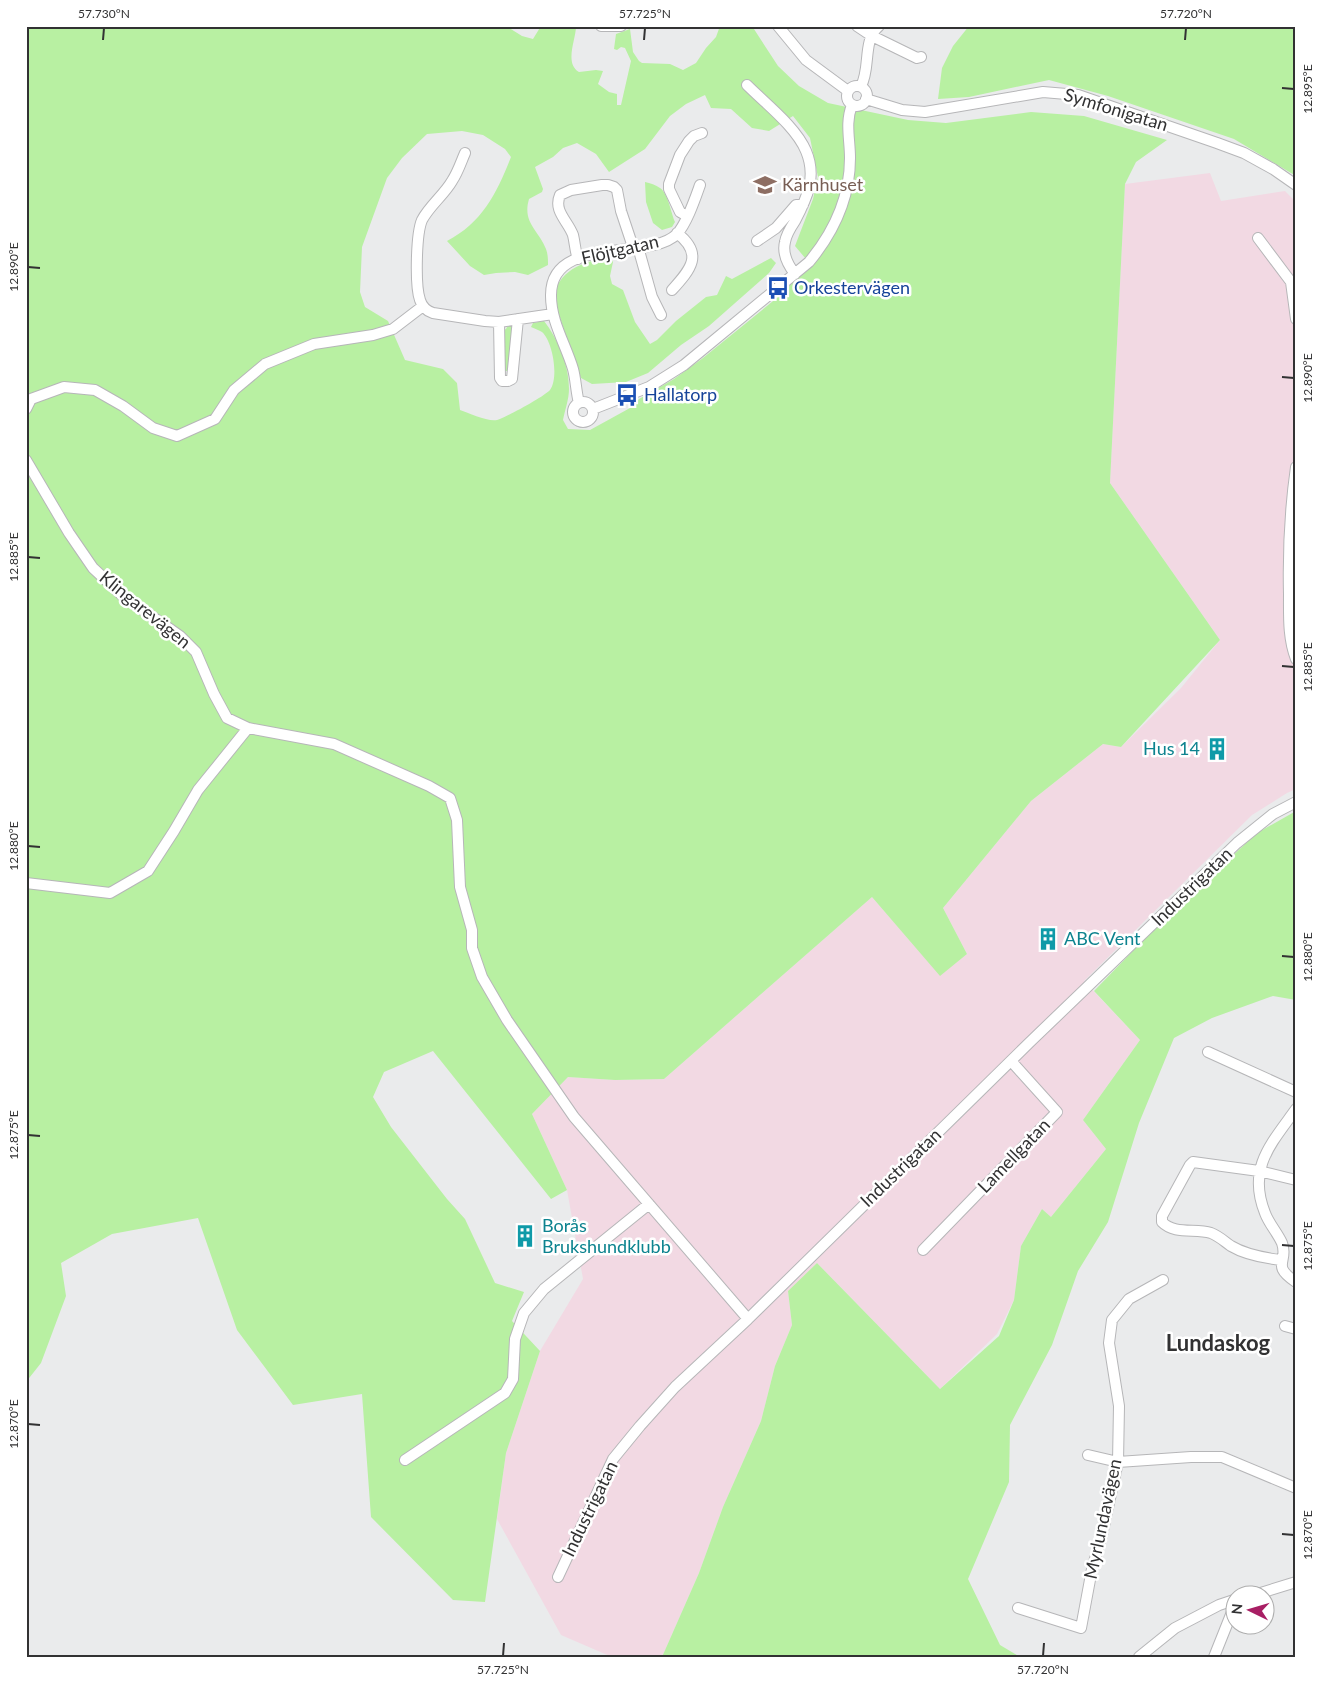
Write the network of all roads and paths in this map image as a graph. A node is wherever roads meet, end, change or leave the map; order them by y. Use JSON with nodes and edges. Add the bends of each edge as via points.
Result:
{"nodes":[{"id":1,"x":601,"y":26,"type":"edge"},
{"id":2,"x":621,"y":26,"type":"edge"},
{"id":3,"x":778,"y":26,"type":"edge"},
{"id":4,"x":857,"y":26,"type":"edge"},
{"id":5,"x":879,"y":26,"type":"edge"},
{"id":6,"x":872,"y":36,"type":"junction"},
{"id":7,"x":921,"y":57,"type":"dead end"},
{"id":8,"x":747,"y":85,"type":"dead end"},
{"id":9,"x":861,"y":86,"type":"junction"},
{"id":10,"x":848,"y":91,"type":"junction"},
{"id":11,"x":866,"y":99,"type":"junction"},
{"id":12,"x":852,"y":105,"type":"junction"},
{"id":13,"x":702,"y":133,"type":"dead end"},
{"id":14,"x":465,"y":153,"type":"dead end"},
{"id":15,"x":1296,"y":185,"type":"edge"},
{"id":16,"x":700,"y":186,"type":"dead end"},
{"id":17,"x":803,"y":205,"type":"junction"},
{"id":18,"x":687,"y":216,"type":"junction"},
{"id":19,"x":678,"y":233,"type":"junction"},
{"id":20,"x":1258,"y":238,"type":"dead end"},
{"id":21,"x":757,"y":241,"type":"dead end"},
{"id":22,"x":636,"y":247,"type":"junction"},
{"id":23,"x":578,"y":259,"type":"junction"},
{"id":24,"x":795,"y":274,"type":"junction"},
{"id":25,"x":672,"y":290,"type":"dead end"},
{"id":26,"x":423,"y":306,"type":"junction"},
{"id":27,"x":553,"y":314,"type":"junction"},
{"id":28,"x":661,"y":315,"type":"dead end"},
{"id":29,"x":1296,"y":319,"type":"edge"},
{"id":30,"x":518,"y":320,"type":"junction"},
{"id":31,"x":499,"y":322,"type":"junction"},
{"id":32,"x":579,"y":403,"type":"junction"},
{"id":33,"x":26,"y":409,"type":"edge"},
{"id":34,"x":593,"y":409,"type":"junction"},
{"id":35,"x":26,"y":460,"type":"edge"},
{"id":36,"x":1296,"y":467,"type":"edge"},
{"id":37,"x":1292,"y":552,"type":"edge"},
{"id":38,"x":1296,"y":660,"type":"edge"},
{"id":39,"x":248,"y":728,"type":"junction"},
{"id":40,"x":1296,"y":802,"type":"edge"},
{"id":41,"x":26,"y":882,"type":"edge"},
{"id":42,"x":1208,"y":1052,"type":"dead end"},
{"id":43,"x":1011,"y":1061,"type":"junction"},
{"id":44,"x":1296,"y":1092,"type":"edge"},
{"id":45,"x":1296,"y":1109,"type":"edge"},
{"id":46,"x":1258,"y":1171,"type":"junction"},
{"id":47,"x":1296,"y":1180,"type":"edge"},
{"id":48,"x":649,"y":1204,"type":"junction"},
{"id":49,"x":923,"y":1250,"type":"dead end"},
{"id":50,"x":1281,"y":1260,"type":"junction"},
{"id":51,"x":1163,"y":1280,"type":"dead end"},
{"id":52,"x":1296,"y":1282,"type":"edge"},
{"id":53,"x":748,"y":1319,"type":"junction"},
{"id":54,"x":1285,"y":1326,"type":"dead end"},
{"id":55,"x":1296,"y":1329,"type":"edge"},
{"id":56,"x":1088,"y":1455,"type":"dead end"},
{"id":57,"x":404,"y":1460,"type":"dead end"},
{"id":58,"x":1118,"y":1462,"type":"junction"},
{"id":59,"x":1296,"y":1488,"type":"edge"},
{"id":60,"x":558,"y":1577,"type":"dead end"},
{"id":61,"x":1296,"y":1582,"type":"edge"},
{"id":62,"x":1274,"y":1589,"type":"edge"},
{"id":63,"x":1224,"y":1604,"type":"edge"},
{"id":64,"x":1018,"y":1608,"type":"dead end"},
{"id":65,"x":1224,"y":1632,"type":"edge"},
{"id":66,"x":1139,"y":1657,"type":"edge"},
{"id":67,"x":1214,"y":1657,"type":"edge"}],
"edges":[{"from":1,"to":2,"type":"street"},
{"from":3,"to":10,"type":"street","via":[[806,60]]},
{"from":4,"to":6,"type":"street"},
{"from":5,"to":6,"type":"street"},
{"from":6,"to":7,"type":"street","via":[[904,53]]},
{"from":6,"to":9,"type":"street"},
{"from":8,"to":17,"type":"street","via":[[792,130],[806,151],[811,180]]},
{"from":9,"to":10,"type":"street","via":[[853,86]]},
{"from":9,"to":11,"type":"street","via":[[866,92]]},
{"from":10,"to":12,"type":"street","via":[[847,99]]},
{"from":11,"to":12,"type":"street","via":[[860,106]]},
{"from":11,"to":15,"type":"street","name":"Symfonigatan","via":[[902,110],[925,112],[1043,92],[1078,95],[1251,157]]},
{"from":12,"to":24,"type":"street","via":[[848,122],[848,179],[838,217],[823,244]]},
{"from":13,"to":18,"type":"street","via":[[689,141],[669,184],[680,212]]},
{"from":14,"to":26,"type":"street","via":[[452,181],[421,223],[418,291]]},
{"from":16,"to":18,"type":"street","name":"Flöjtgatan"},
{"from":17,"to":21,"type":"street","via":[[796,205],[776,228]]},
{"from":17,"to":24,"type":"street","via":[[785,241],[786,260]]},
{"from":18,"to":19,"type":"street","name":"Flöjtgatan"},
{"from":19,"to":22,"type":"street","name":"Flöjtgatan","via":[[662,242]]},
{"from":19,"to":25,"type":"street","via":[[687,240],[693,255],[692,264]]},
{"from":20,"to":29,"type":"street","via":[[1291,282]]},
{"from":22,"to":23,"type":"street","name":"Flöjtgatan"},
{"from":22,"to":23,"type":"street","via":[[624,222],[614,187],[571,190],[560,195],[558,206],[573,237]]},
{"from":22,"to":28,"type":"street"},
{"from":23,"to":27,"type":"street","name":"Flöjtgatan","via":[[564,267],[553,283],[550,296]]},
{"from":24,"to":34,"type":"street","via":[[669,376]]},
{"from":26,"to":31,"type":"street","via":[[433,313]]},
{"from":26,"to":33,"type":"street","via":[[393,329],[314,344],[265,364],[234,390],[215,419],[176,436],[153,428],[95,390],[64,386],[31,399]]},
{"from":27,"to":30,"type":"street"},
{"from":27,"to":32,"type":"street","name":"Flöjtgatan","via":[[573,370]]},
{"from":30,"to":31,"type":"street"},
{"from":30,"to":31,"type":"street","via":[[514,368],[508,382],[500,378]]},
{"from":32,"to":34,"type":"street","via":[[586,402]]},
{"from":32,"to":34,"type":"street","via":[[574,408],[575,417],[579,420],[589,419]]},
{"from":35,"to":39,"type":"street","name":"Klingarevägen","via":[[93,568],[196,652],[227,718]]},
{"from":36,"to":37,"type":"street"},
{"from":37,"to":38,"type":"street","via":[[1289,630]]},
{"from":39,"to":41,"type":"street","via":[[198,790],[148,871],[110,893]]},
{"from":39,"to":48,"type":"street","name":"Klingarevägen","via":[[334,744],[450,798],[457,820],[460,887],[472,930],[472,948],[482,977],[507,1020],[574,1117]]},
{"from":40,"to":43,"type":"street","name":"Industrigatan","via":[[1273,814],[1238,843]]},
{"from":42,"to":44,"type":"street"},
{"from":43,"to":49,"type":"street","name":"Lamellgatan","via":[[1057,1112]]},
{"from":43,"to":53,"type":"street","name":"Industrigatan"},
{"from":45,"to":46,"type":"street","via":[[1267,1150]]},
{"from":46,"to":47,"type":"street"},
{"from":46,"to":50,"type":"street","via":[[1259,1194],[1265,1214],[1283,1246]]},
{"from":46,"to":50,"type":"street","via":[[1193,1162],[1161,1220],[1171,1228],[1210,1233],[1249,1253]]},
{"from":48,"to":53,"type":"street","name":"Klingarevägen"},
{"from":48,"to":57,"type":"street","via":[[544,1290],[524,1313],[515,1339],[512,1379],[506,1393]]},
{"from":50,"to":52,"type":"street","via":[[1285,1274]]},
{"from":51,"to":58,"type":"street","name":"Myrlundavägen","via":[[1128,1299],[1112,1320],[1109,1343],[1119,1406]]},
{"from":53,"to":60,"type":"street","name":"Industrigatan","via":[[675,1387],[613,1459]]},
{"from":54,"to":55,"type":"street"},
{"from":56,"to":58,"type":"street"},
{"from":58,"to":59,"type":"street","via":[[1222,1457]]},
{"from":58,"to":64,"type":"street","name":"Myrlundavägen","via":[[1080,1628]]},
{"from":61,"to":62,"type":"street"},
{"from":63,"to":66,"type":"street","via":[[1175,1628]]},
{"from":65,"to":67,"type":"street"}]}
